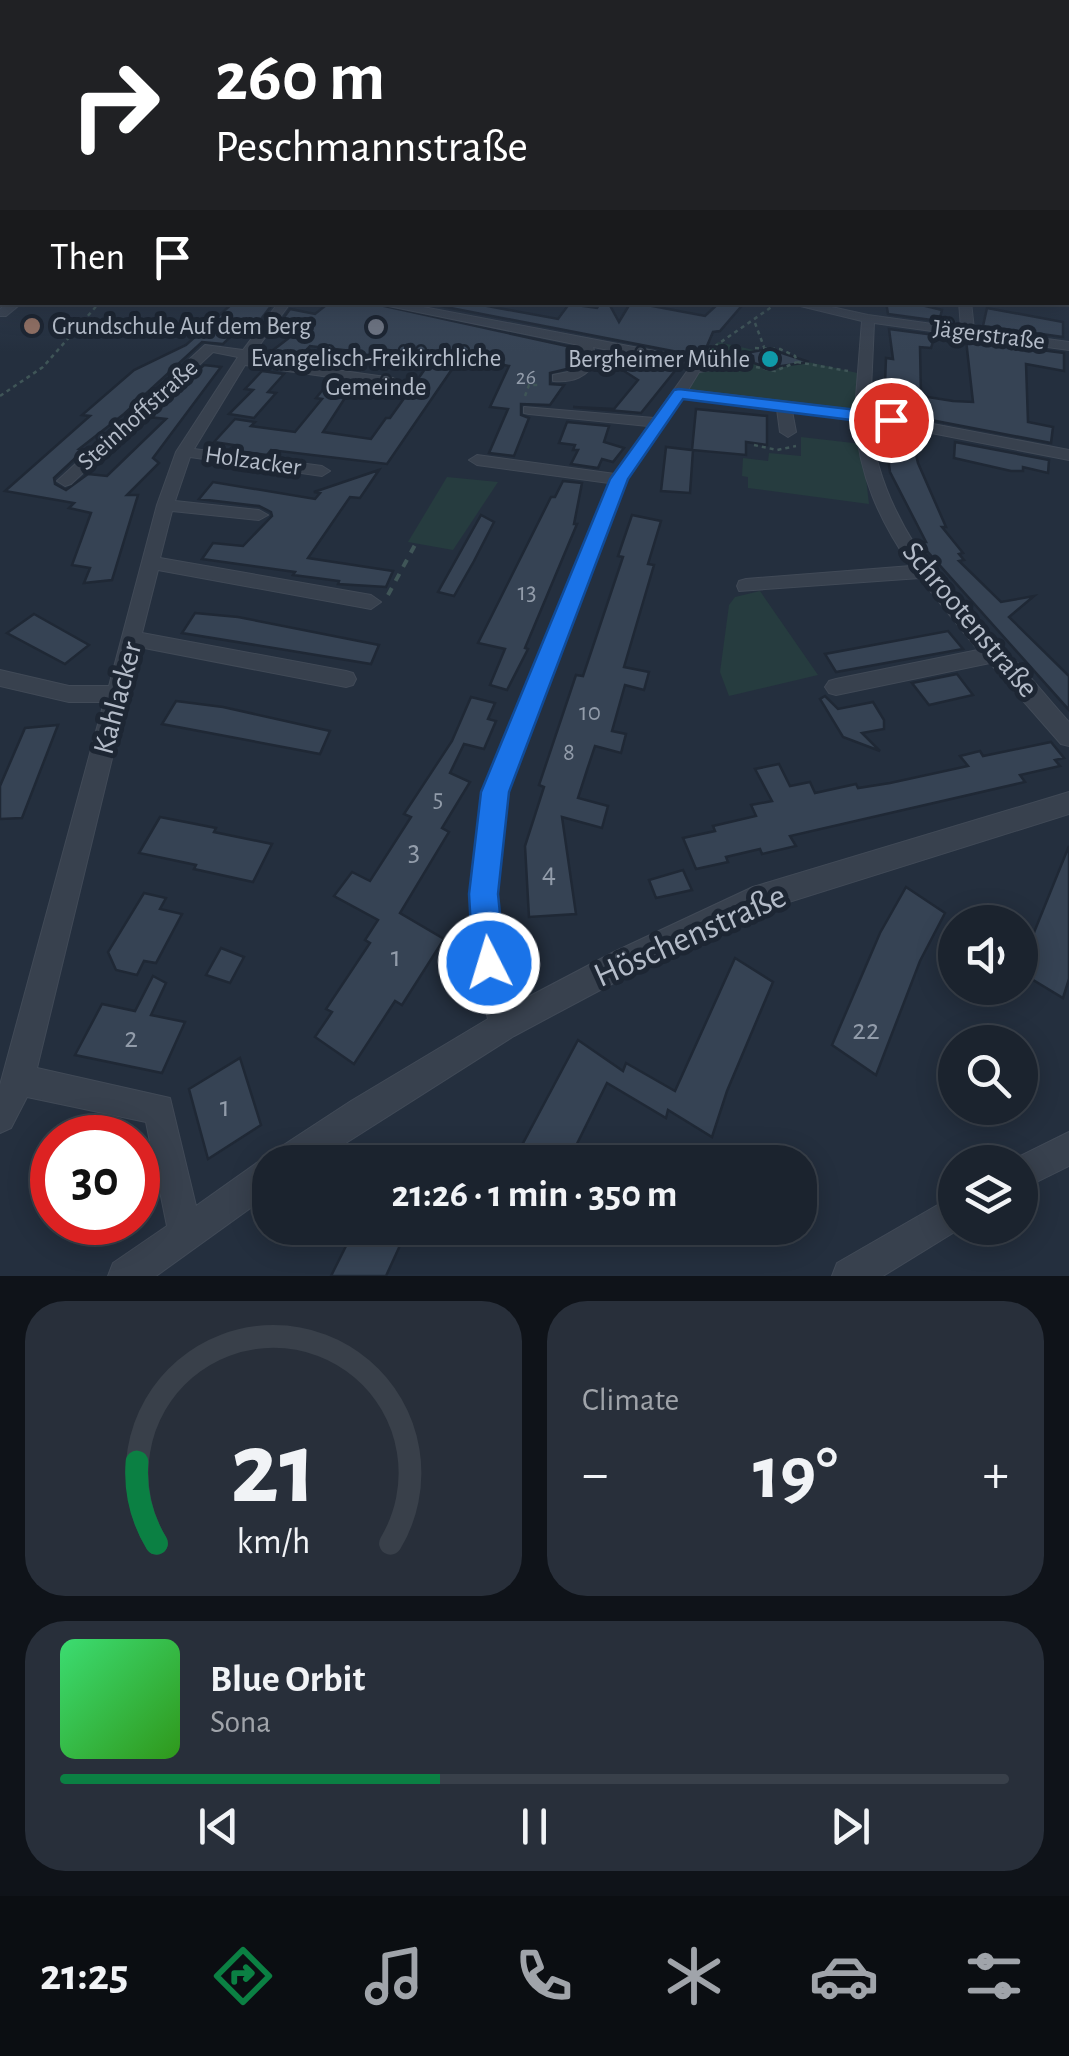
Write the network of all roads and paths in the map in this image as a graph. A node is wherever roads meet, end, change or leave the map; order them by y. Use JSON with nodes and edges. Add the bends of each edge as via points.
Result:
{"nodes":[{"id":1,"x":97,"y":305,"type":"edge"},
{"id":2,"x":283,"y":305,"type":"edge"},
{"id":3,"x":390,"y":305,"type":"edge"},
{"id":4,"x":461,"y":305,"type":"edge"},
{"id":5,"x":773,"y":305,"type":"edge"},
{"id":6,"x":804,"y":305,"type":"edge"},
{"id":7,"x":965,"y":305,"type":"edge"},
{"id":8,"x":446,"y":316,"type":"junction"},
{"id":9,"x":868,"y":319,"type":"junction"},
{"id":10,"x":755,"y":323,"type":"junction"},
{"id":11,"x":77,"y":326,"type":"junction"},
{"id":12,"x":968,"y":333,"type":"junction"},
{"id":13,"x":585,"y":342,"type":"junction"},
{"id":14,"x":1069,"y":346,"type":"edge"},
{"id":15,"x":764,"y":347,"type":"junction"},
{"id":16,"x":210,"y":348,"type":"junction"},
{"id":17,"x":244,"y":358,"type":"junction"},
{"id":18,"x":745,"y":361,"type":"junction"},
{"id":19,"x":797,"y":362,"type":"junction"},
{"id":20,"x":694,"y":367,"type":"junction"},
{"id":21,"x":557,"y":373,"type":"dead end"},
{"id":22,"x":862,"y":374,"type":"junction"},
{"id":23,"x":393,"y":382,"type":"dead end"},
{"id":24,"x":679,"y":394,"type":"junction"},
{"id":25,"x":0,"y":396,"type":"edge"},
{"id":26,"x":784,"y":406,"type":"junction"},
{"id":27,"x":529,"y":410,"type":"dead end"},
{"id":28,"x":863,"y":415,"type":"junction"},
{"id":29,"x":656,"y":423,"type":"junction"},
{"id":30,"x":788,"y":432,"type":"dead end"},
{"id":31,"x":184,"y":452,"type":"junction"},
{"id":32,"x":1069,"y":455,"type":"edge"},
{"id":33,"x":477,"y":460,"type":"dead end"},
{"id":34,"x":322,"y":471,"type":"dead end"},
{"id":35,"x":619,"y":479,"type":"junction"},
{"id":36,"x":65,"y":481,"type":"dead end"},
{"id":37,"x":165,"y":504,"type":"junction"},
{"id":38,"x":259,"y":514,"type":"dead end"},
{"id":39,"x":416,"y":543,"type":"dead end"},
{"id":40,"x":152,"y":563,"type":"junction"},
{"id":41,"x":925,"y":571,"type":"junction"},
{"id":42,"x":746,"y":586,"type":"dead end"},
{"id":43,"x":370,"y":602,"type":"joint"},
{"id":44,"x":134,"y":639,"type":"junction"},
{"id":45,"x":998,"y":654,"type":"junction"},
{"id":46,"x":0,"y":678,"type":"edge"},
{"id":47,"x":346,"y":680,"type":"dead end"},
{"id":48,"x":836,"y":687,"type":"dead end"},
{"id":49,"x":118,"y":694,"type":"junction"},
{"id":50,"x":1069,"y":738,"type":"edge"},
{"id":51,"x":1069,"y":804,"type":"edge"},
{"id":52,"x":504,"y":1026,"type":"junction"},
{"id":53,"x":19,"y":1080,"type":"junction"},
{"id":54,"x":0,"y":1117,"type":"edge"},
{"id":55,"x":313,"y":1145,"type":"edge"},
{"id":56,"x":1069,"y":1148,"type":"edge"},
{"id":57,"x":1038,"y":1164,"type":"edge"},
{"id":58,"x":252,"y":1186,"type":"edge"},
{"id":59,"x":938,"y":1222,"type":"edge"},
{"id":60,"x":185,"y":1232,"type":"junction"},
{"id":61,"x":126,"y":1276,"type":"edge"},
{"id":62,"x":850,"y":1276,"type":"edge"}],
"edges":[{"from":1,"to":11,"type":"path"},
{"from":2,"to":17,"type":"street","name":"Kahlacker"},
{"from":3,"to":8,"type":"street"},
{"from":4,"to":8,"type":"street"},
{"from":5,"to":10,"type":"path"},
{"from":6,"to":9,"type":"street","name":"Jägerstraße"},
{"from":7,"to":12,"type":"street"},
{"from":8,"to":13,"type":"street"},
{"from":9,"to":12,"type":"street","name":"Jägerstraße"},
{"from":9,"to":22,"type":"street","name":"Schrootenstraße"},
{"from":10,"to":15,"type":"path"},
{"from":10,"to":20,"type":"path","via":[[718,342]]},
{"from":11,"to":16,"type":"path","name":"Steinhoffstraße","via":[[150,331],[180,324]]},
{"from":11,"to":25,"type":"path","via":[[60,354]]},
{"from":12,"to":14,"type":"street","name":"Jägerstraße"},
{"from":13,"to":20,"type":"street"},
{"from":13,"to":21,"type":"street","via":[[590,360],[582,372]]},
{"from":15,"to":18,"type":"path","via":[[747,353]]},
{"from":15,"to":19,"type":"path"},
{"from":16,"to":17,"type":"street","name":"Steinhoffstraße"},
{"from":16,"to":36,"type":"street","name":"Steinhoffstraße"},
{"from":17,"to":23,"type":"street","name":"Steinhoffstraße"},
{"from":17,"to":31,"type":"street","name":"Kahlacker"},
{"from":18,"to":19,"type":"path","via":[[776,371]]},
{"from":18,"to":20,"type":"street"},
{"from":19,"to":22,"type":"path"},
{"from":20,"to":24,"type":"street"},
{"from":22,"to":28,"type":"street","name":"Schrootenstraße"},
{"from":24,"to":26,"type":"street"},
{"from":24,"to":29,"type":"street"},
{"from":26,"to":28,"type":"street"},
{"from":26,"to":30,"type":"street"},
{"from":27,"to":29,"type":"street"},
{"from":28,"to":32,"type":"street"},
{"from":28,"to":41,"type":"street","name":"Schrootenstraße","via":[[860,436],[872,477]]},
{"from":29,"to":35,"type":"street"},
{"from":31,"to":34,"type":"street","name":"Holzacker"},
{"from":31,"to":37,"type":"street","name":"Kahlacker"},
{"from":33,"to":35,"type":"street"},
{"from":35,"to":52,"type":"street","via":[[495,792],[484,894],[489,963]]},
{"from":37,"to":38,"type":"street"},
{"from":37,"to":40,"type":"street","name":"Kahlacker"},
{"from":39,"to":43,"type":"path","via":[[386,599]]},
{"from":40,"to":43,"type":"street"},
{"from":40,"to":44,"type":"street","name":"Kahlacker"},
{"from":41,"to":42,"type":"street"},
{"from":41,"to":45,"type":"street","name":"Schrootenstraße"},
{"from":44,"to":47,"type":"street"},
{"from":44,"to":49,"type":"street","name":"Kahlacker"},
{"from":45,"to":48,"type":"street"},
{"from":45,"to":50,"type":"street","name":"Schrootenstraße"},
{"from":46,"to":49,"type":"street","via":[[69,694]]},
{"from":49,"to":53,"type":"street","name":"Kahlacker"},
{"from":51,"to":52,"type":"street","name":"Höschenstraße","via":[[753,900]]},
{"from":52,"to":55,"type":"street","name":"Höschenstraße"},
{"from":53,"to":54,"type":"street","name":"Kahlacker"},
{"from":53,"to":60,"type":"street","via":[[159,1109]]},
{"from":56,"to":57,"type":"street"},
{"from":58,"to":60,"type":"street"},
{"from":59,"to":62,"type":"street"},
{"from":60,"to":61,"type":"street"}]}
